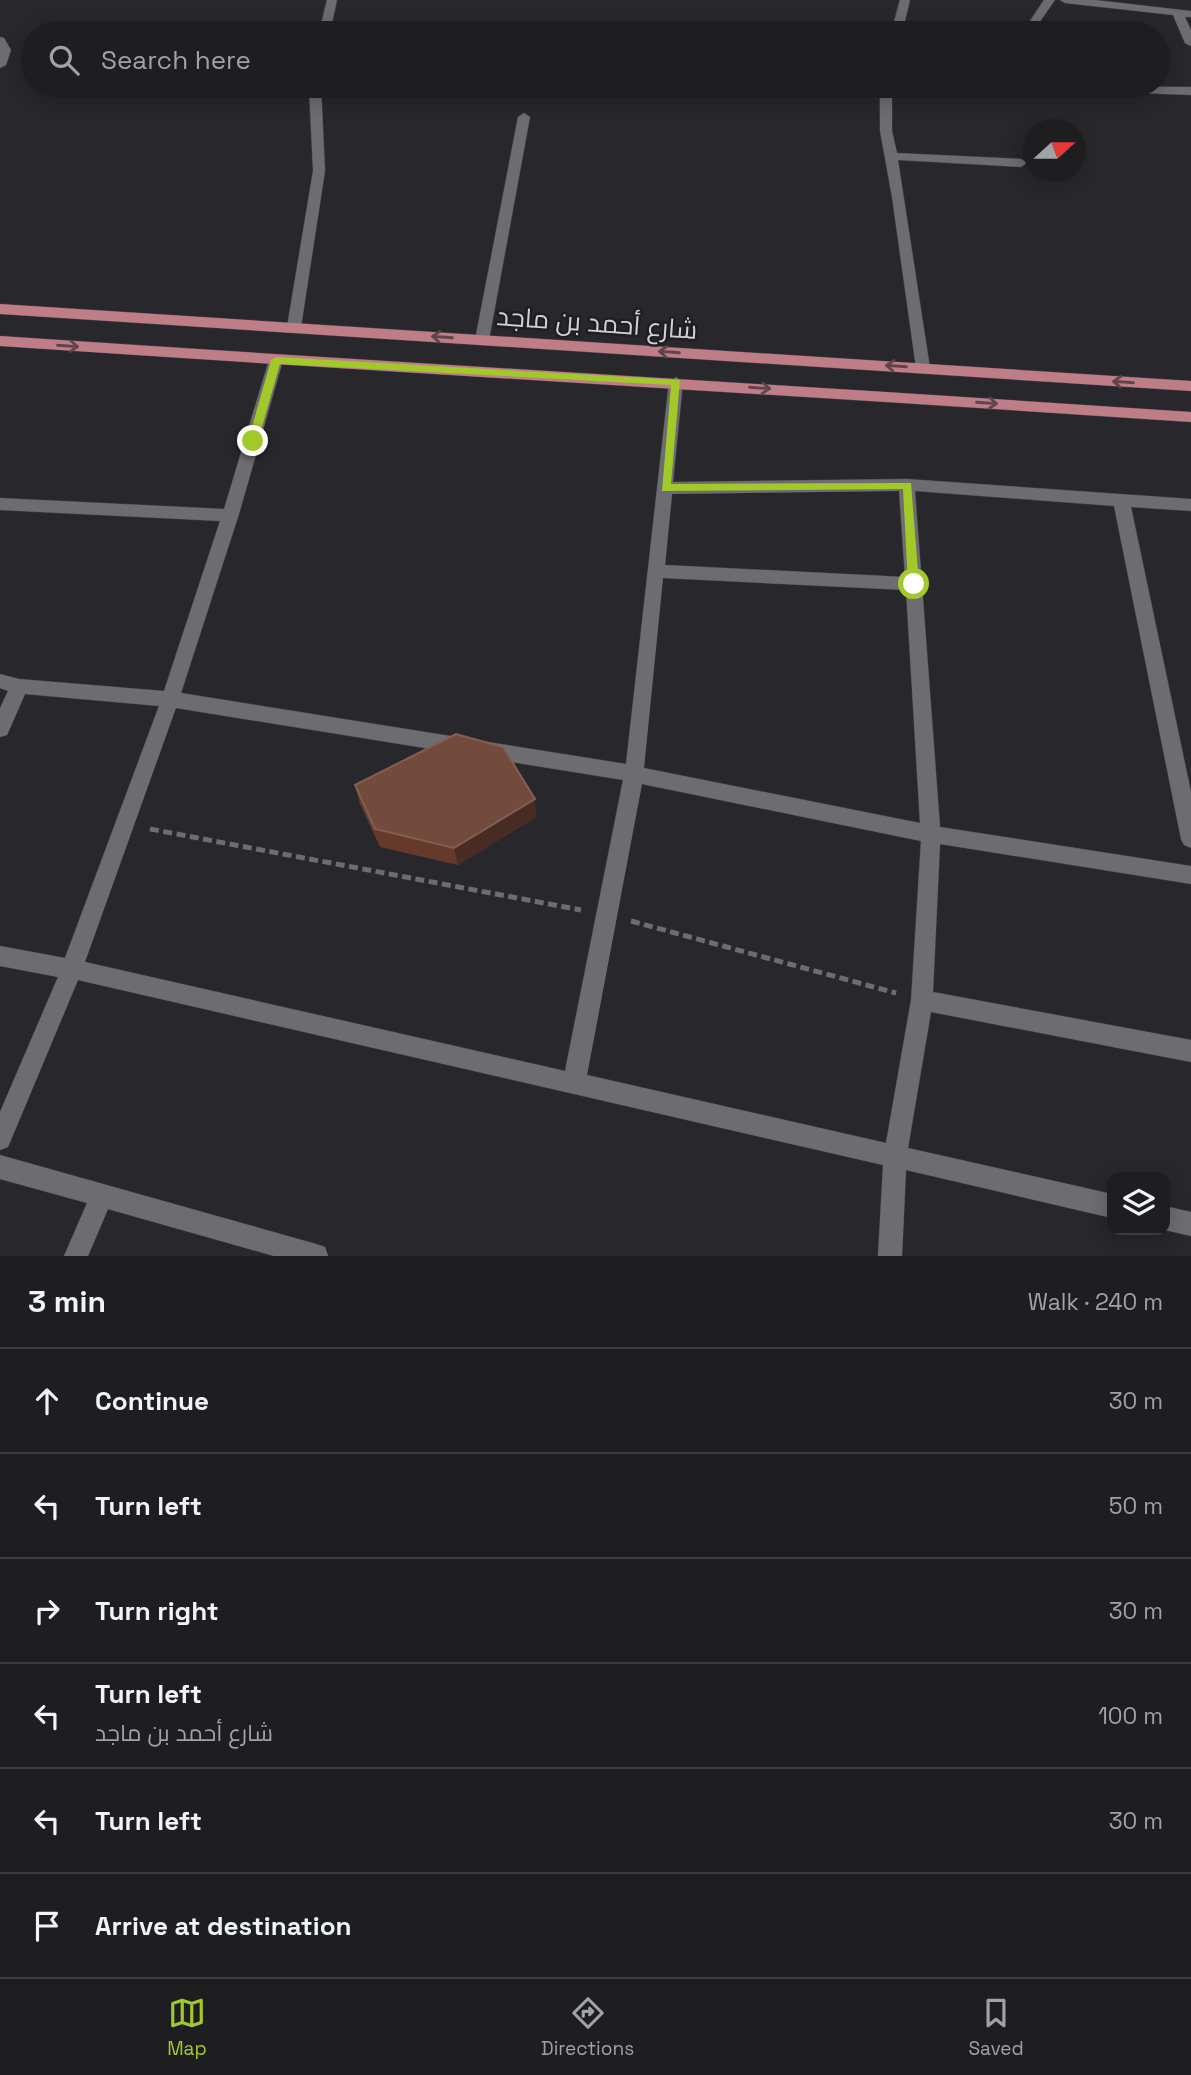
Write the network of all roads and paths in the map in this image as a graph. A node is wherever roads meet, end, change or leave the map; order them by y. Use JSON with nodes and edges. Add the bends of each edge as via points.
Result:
{"nodes":[{"id":1,"x":331,"y":0,"type":"edge"},
{"id":2,"x":905,"y":0,"type":"edge"},
{"id":3,"x":1050,"y":0,"type":"edge"},
{"id":4,"x":1065,"y":0,"type":"edge"},
{"id":5,"x":1178,"y":13,"type":"junction"},
{"id":6,"x":1191,"y":15,"type":"edge"},
{"id":7,"x":327,"y":21,"type":"edge"},
{"id":8,"x":899,"y":21,"type":"edge"},
{"id":9,"x":1035,"y":21,"type":"edge"},
{"id":10,"x":0,"y":40,"type":"edge"},
{"id":11,"x":1191,"y":43,"type":"edge"},
{"id":12,"x":0,"y":65,"type":"edge"},
{"id":13,"x":1170,"y":90,"type":"edge"},
{"id":14,"x":1191,"y":91,"type":"edge"},
{"id":15,"x":315,"y":98,"type":"edge"},
{"id":16,"x":886,"y":98,"type":"edge"},
{"id":17,"x":524,"y":117,"type":"dead end"},
{"id":18,"x":891,"y":156,"type":"junction"},
{"id":19,"x":1021,"y":163,"type":"dead end"},
{"id":20,"x":0,"y":309,"type":"edge"},
{"id":21,"x":295,"y":327,"type":"junction"},
{"id":22,"x":482,"y":340,"type":"junction"},
{"id":23,"x":0,"y":341,"type":"edge"},
{"id":24,"x":276,"y":360,"type":"junction"},
{"id":25,"x":923,"y":368,"type":"junction"},
{"id":26,"x":676,"y":382,"type":"junction"},
{"id":27,"x":1191,"y":386,"type":"edge"},
{"id":28,"x":1191,"y":417,"type":"edge"},
{"id":29,"x":908,"y":485,"type":"junction"},
{"id":30,"x":666,"y":488,"type":"junction"},
{"id":31,"x":1121,"y":500,"type":"junction"},
{"id":32,"x":0,"y":504,"type":"edge"},
{"id":33,"x":1191,"y":505,"type":"edge"},
{"id":34,"x":228,"y":515,"type":"junction"},
{"id":35,"x":656,"y":571,"type":"junction"},
{"id":36,"x":914,"y":584,"type":"junction"},
{"id":37,"x":0,"y":681,"type":"edge"},
{"id":38,"x":19,"y":686,"type":"junction"},
{"id":39,"x":170,"y":699,"type":"junction"},
{"id":40,"x":0,"y":729,"type":"edge"},
{"id":41,"x":634,"y":774,"type":"junction"},
{"id":42,"x":125,"y":824,"type":"junction"},
{"id":43,"x":931,"y":834,"type":"junction"},
{"id":44,"x":1191,"y":839,"type":"edge"},
{"id":45,"x":1191,"y":874,"type":"edge"},
{"id":46,"x":607,"y":915,"type":"junction"},
{"id":47,"x":0,"y":956,"type":"edge"},
{"id":48,"x":72,"y":969,"type":"junction"},
{"id":49,"x":922,"y":1000,"type":"junction"},
{"id":50,"x":1191,"y":1051,"type":"edge"},
{"id":51,"x":574,"y":1083,"type":"junction"},
{"id":52,"x":0,"y":1139,"type":"edge"},
{"id":53,"x":895,"y":1156,"type":"junction"},
{"id":54,"x":0,"y":1167,"type":"edge"},
{"id":55,"x":102,"y":1196,"type":"junction"},
{"id":56,"x":1107,"y":1205,"type":"edge"},
{"id":57,"x":1170,"y":1219,"type":"edge"},
{"id":58,"x":1191,"y":1224,"type":"edge"},
{"id":59,"x":76,"y":1256,"type":"edge"},
{"id":60,"x":316,"y":1256,"type":"edge"},
{"id":61,"x":890,"y":1256,"type":"edge"}],
"edges":[{"from":1,"to":7,"type":"street"},
{"from":2,"to":8,"type":"street"},
{"from":3,"to":9,"type":"street"},
{"from":4,"to":5,"type":"street"},
{"from":5,"to":6,"type":"street"},
{"from":5,"to":11,"type":"street"},
{"from":10,"to":12,"type":"street","via":[[5,50]]},
{"from":13,"to":14,"type":"street"},
{"from":15,"to":21,"type":"street","via":[[318,171]]},
{"from":16,"to":18,"type":"street"},
{"from":17,"to":22,"type":"street"},
{"from":18,"to":19,"type":"street"},
{"from":18,"to":25,"type":"street"},
{"from":20,"to":21,"type":"main road","name":"شارع أحمد بن ماجد"},
{"from":22,"to":21,"type":"main road","name":"شارع أحمد بن ماجد","one_way":true},
{"from":25,"to":22,"type":"main road","name":"شارع أحمد بن ماجد","one_way":true},
{"from":23,"to":24,"type":"main road","name":"شارع أحمد بن ماجد","one_way":true},
{"from":24,"to":26,"type":"main road","name":"شارع أحمد بن ماجد"},
{"from":24,"to":34,"type":"street"},
{"from":27,"to":25,"type":"main road","name":"شارع أحمد بن ماجد","one_way":true},
{"from":26,"to":28,"type":"main road","name":"شارع أحمد بن ماجد","one_way":true},
{"from":26,"to":30,"type":"street"},
{"from":29,"to":30,"type":"street"},
{"from":29,"to":31,"type":"street"},
{"from":29,"to":36,"type":"street"},
{"from":30,"to":35,"type":"street"},
{"from":31,"to":33,"type":"street"},
{"from":31,"to":44,"type":"street"},
{"from":32,"to":34,"type":"street"},
{"from":34,"to":39,"type":"street"},
{"from":35,"to":36,"type":"street"},
{"from":35,"to":41,"type":"street"},
{"from":36,"to":43,"type":"street"},
{"from":37,"to":38,"type":"street"},
{"from":38,"to":39,"type":"street"},
{"from":38,"to":40,"type":"street"},
{"from":39,"to":41,"type":"street"},
{"from":39,"to":42,"type":"street"},
{"from":41,"to":43,"type":"street"},
{"from":41,"to":46,"type":"street"},
{"from":42,"to":46,"type":"path"},
{"from":42,"to":48,"type":"street"},
{"from":43,"to":45,"type":"street"},
{"from":43,"to":49,"type":"street"},
{"from":46,"to":49,"type":"path"},
{"from":46,"to":51,"type":"street"},
{"from":47,"to":48,"type":"street"},
{"from":48,"to":51,"type":"street"},
{"from":48,"to":52,"type":"street"},
{"from":49,"to":50,"type":"street"},
{"from":49,"to":53,"type":"street"},
{"from":51,"to":53,"type":"street"},
{"from":53,"to":56,"type":"street"},
{"from":53,"to":61,"type":"street"},
{"from":54,"to":55,"type":"street"},
{"from":55,"to":59,"type":"street"},
{"from":55,"to":60,"type":"street"},
{"from":57,"to":58,"type":"street"}]}
